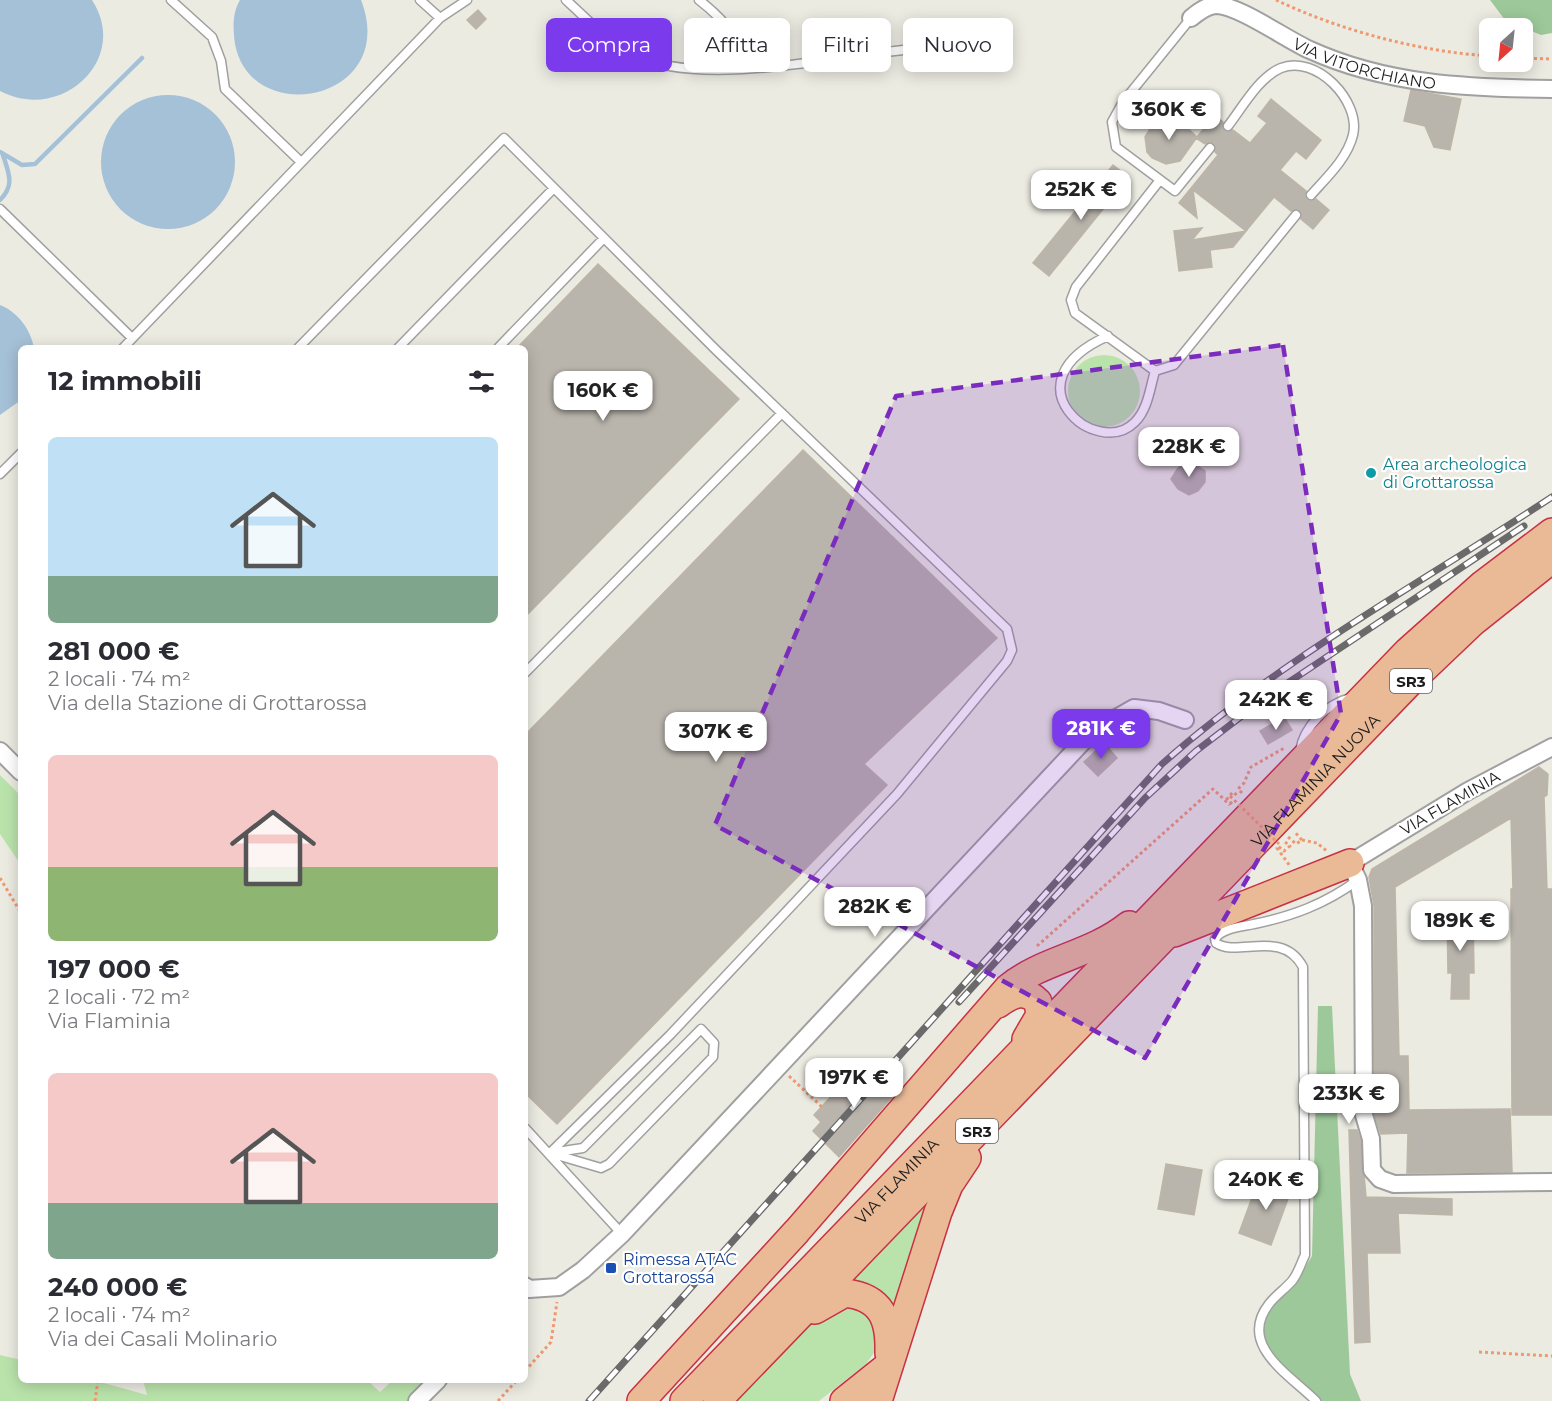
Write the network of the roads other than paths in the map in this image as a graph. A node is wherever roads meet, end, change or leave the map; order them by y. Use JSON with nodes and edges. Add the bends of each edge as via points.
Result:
{"nodes":[{"id":1,"x":171,"y":0,"type":"edge"},
{"id":2,"x":420,"y":0,"type":"edge"},
{"id":3,"x":467,"y":0,"type":"edge"},
{"id":4,"x":566,"y":0,"type":"edge"},
{"id":5,"x":699,"y":0,"type":"edge"},
{"id":6,"x":1228,"y":4,"type":"edge"},
{"id":7,"x":440,"y":18,"type":"junction"},
{"id":8,"x":719,"y":18,"type":"edge"},
{"id":9,"x":1191,"y":18,"type":"joint"},
{"id":10,"x":903,"y":50,"type":"dead end"},
{"id":11,"x":790,"y":63,"type":"edge"},
{"id":12,"x":684,"y":68,"type":"edge"},
{"id":13,"x":1552,"y":89,"type":"edge"},
{"id":14,"x":1228,"y":126,"type":"dead end"},
{"id":15,"x":1210,"y":148,"type":"dead end"},
{"id":16,"x":302,"y":162,"type":"junction"},
{"id":17,"x":1160,"y":180,"type":"junction"},
{"id":18,"x":554,"y":188,"type":"junction"},
{"id":19,"x":1311,"y":195,"type":"dead end"},
{"id":20,"x":2,"y":210,"type":"edge"},
{"id":21,"x":1296,"y":215,"type":"dead end"},
{"id":22,"x":604,"y":238,"type":"junction"},
{"id":23,"x":1107,"y":336,"type":"junction"},
{"id":24,"x":132,"y":338,"type":"junction"},
{"id":25,"x":126,"y":345,"type":"edge"},
{"id":26,"x":301,"y":345,"type":"edge"},
{"id":27,"x":401,"y":345,"type":"edge"},
{"id":28,"x":501,"y":345,"type":"edge"},
{"id":29,"x":1155,"y":371,"type":"junction"},
{"id":30,"x":782,"y":413,"type":"junction"},
{"id":31,"x":18,"y":456,"type":"edge"},
{"id":32,"x":0,"y":474,"type":"edge"},
{"id":33,"x":1552,"y":532,"type":"edge"},
{"id":34,"x":1552,"y":559,"type":"edge"},
{"id":35,"x":528,"y":670,"type":"edge"},
{"id":36,"x":1185,"y":720,"type":"dead end"},
{"id":37,"x":1552,"y":747,"type":"edge"},
{"id":38,"x":0,"y":751,"type":"edge"},
{"id":39,"x":18,"y":769,"type":"edge"},
{"id":40,"x":1345,"y":865,"type":"junction"},
{"id":41,"x":1186,"y":884,"type":"junction"},
{"id":42,"x":1168,"y":936,"type":"junction"},
{"id":43,"x":989,"y":1010,"type":"junction"},
{"id":44,"x":1015,"y":1074,"type":"junction"},
{"id":45,"x":528,"y":1131,"type":"edge"},
{"id":46,"x":550,"y":1153,"type":"junction"},
{"id":47,"x":1552,"y":1182,"type":"edge"},
{"id":48,"x":622,"y":1234,"type":"junction"},
{"id":49,"x":528,"y":1289,"type":"edge"},
{"id":50,"x":789,"y":1328,"type":"junction"},
{"id":51,"x":889,"y":1365,"type":"junction"},
{"id":52,"x":435,"y":1383,"type":"edge"},
{"id":53,"x":417,"y":1401,"type":"edge"},
{"id":54,"x":641,"y":1401,"type":"edge"},
{"id":55,"x":684,"y":1401,"type":"edge"},
{"id":56,"x":717,"y":1401,"type":"edge"},
{"id":57,"x":844,"y":1401,"type":"edge"},
{"id":58,"x":878,"y":1401,"type":"edge"},
{"id":59,"x":1316,"y":1401,"type":"edge"}],
"edges":[{"from":1,"to":16,"type":"lane","via":[[212,37],[225,89]]},
{"from":2,"to":7,"type":"lane"},
{"from":3,"to":7,"type":"lane"},
{"from":4,"to":12,"type":"lane","via":[[616,45],[650,62]]},
{"from":5,"to":8,"type":"lane"},
{"from":6,"to":9,"type":"street","name":"VIA VITORCHIANO","via":[[1211,6]]},
{"from":6,"to":13,"type":"street","name":"VIA VITORCHIANO","via":[[1311,51],[1385,75],[1457,87]]},
{"from":7,"to":16,"type":"lane"},
{"from":9,"to":17,"type":"lane","via":[[1112,122],[1116,147]]},
{"from":10,"to":11,"type":"lane"},
{"from":14,"to":19,"type":"lane","via":[[1263,82],[1281,68],[1303,68],[1331,83],[1349,103],[1354,116],[1353,135],[1339,162]]},
{"from":15,"to":17,"type":"lane","via":[[1175,191]]},
{"from":16,"to":24,"type":"lane"},
{"from":17,"to":23,"type":"lane","via":[[1076,287],[1071,300],[1075,313]]},
{"from":18,"to":22,"type":"lane"},
{"from":18,"to":26,"type":"lane","via":[[504,138]]},
{"from":18,"to":27,"type":"lane"},
{"from":20,"to":24,"type":"lane"},
{"from":21,"to":29,"type":"lane","via":[[1174,365]]},
{"from":22,"to":28,"type":"lane"},
{"from":22,"to":30,"type":"lane"},
{"from":23,"to":29,"type":"lane"},
{"from":23,"to":29,"type":"lane","via":[[1086,346],[1064,372],[1059,387],[1061,402],[1072,417],[1090,429],[1106,433],[1119,432],[1134,424],[1143,412]]},
{"from":24,"to":25,"type":"lane"},
{"from":30,"to":35,"type":"lane"},
{"from":30,"to":46,"type":"lane","via":[[1007,629],[1012,650],[897,794],[669,1035]]},
{"from":31,"to":32,"type":"lane"},
{"from":33,"to":41,"type":"highway","name":"VIA FLAMINIA NUOVA","number":"SR3","via":[[1453,609],[1301,753]]},
{"from":34,"to":42,"type":"highway","name":"VIA FLAMINIA NUOVA","number":"SR3","via":[[1445,647]]},
{"from":36,"to":48,"type":"street","via":[[1134,708],[1092,732]]},
{"from":37,"to":40,"type":"street","name":"VIA FLAMINIA","via":[[1468,791]]},
{"from":38,"to":39,"type":"street"},
{"from":40,"to":42,"type":"highway"},
{"from":40,"to":47,"type":"street","via":[[1364,915],[1364,1115],[1371,1139],[1372,1170],[1380,1179],[1394,1184]]},
{"from":40,"to":59,"type":"lane","via":[[1331,899],[1294,915],[1225,931],[1215,939],[1223,947],[1279,948],[1297,958],[1303,967],[1305,1255],[1294,1278],[1268,1305],[1259,1324],[1259,1341],[1270,1359]]},
{"from":41,"to":43,"type":"highway","via":[[1103,944],[1015,982]]},
{"from":41,"to":44,"type":"highway","name":"VIA FLAMINIA","number":"SR3"},
{"from":42,"to":44,"type":"highway","name":"VIA FLAMINIA","number":"SR3"},
{"from":43,"to":44,"type":"highway","via":[[1018,993],[1027,993],[1041,1009]]},
{"from":43,"to":54,"type":"highway","via":[[797,1232]]},
{"from":44,"to":50,"type":"highway","name":"VIA FLAMINIA","number":"SR3"},
{"from":44,"to":51,"type":"highway","via":[[945,1195]]},
{"from":44,"to":55,"type":"highway","name":"VIA FLAMINIA","number":"SR3"},
{"from":45,"to":46,"type":"lane"},
{"from":46,"to":46,"type":"lane","via":[[583,1148],[701,1029],[714,1042],[713,1057],[609,1164],[601,1168]]},
{"from":46,"to":48,"type":"lane"},
{"from":48,"to":49,"type":"street","via":[[559,1287]]},
{"from":50,"to":51,"type":"highway","via":[[839,1295],[860,1295],[873,1302],[885,1317],[890,1336]]},
{"from":50,"to":56,"type":"highway","name":"VIA FLAMINIA","number":"SR3"},
{"from":51,"to":57,"type":"highway"},
{"from":51,"to":58,"type":"highway"},
{"from":52,"to":53,"type":"street"}]}
